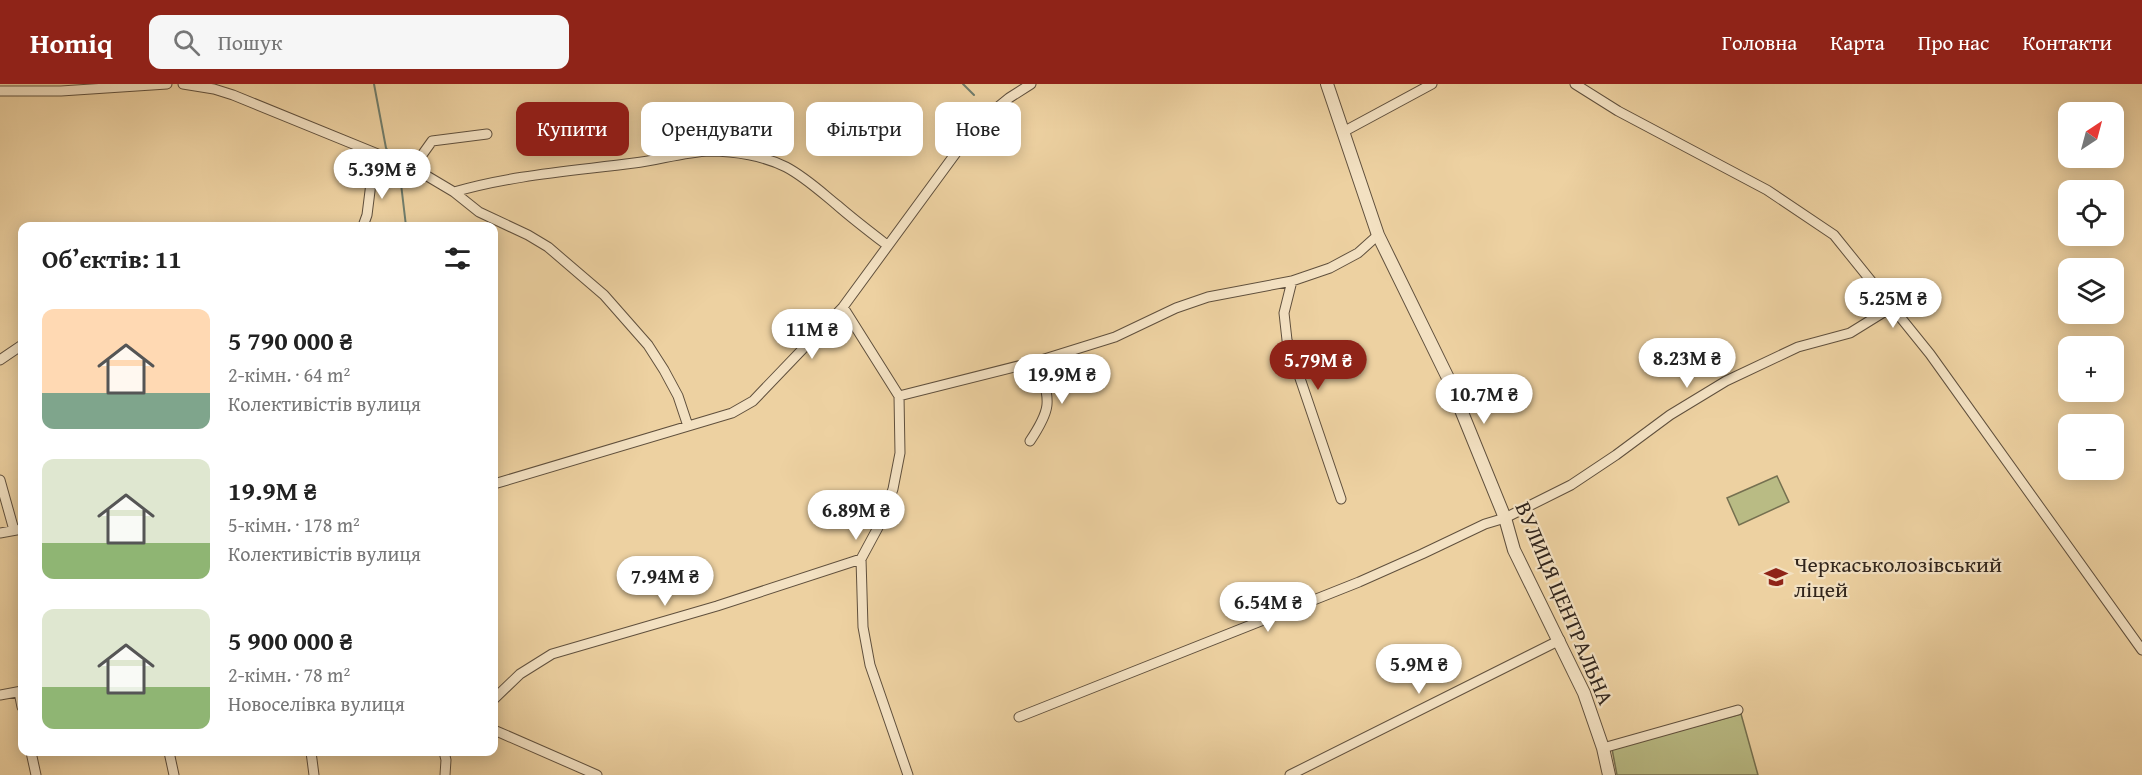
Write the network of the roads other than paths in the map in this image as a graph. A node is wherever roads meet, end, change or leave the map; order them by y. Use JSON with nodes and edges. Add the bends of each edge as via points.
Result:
{"nodes":[{"id":1,"x":167,"y":84,"type":"edge"},
{"id":2,"x":183,"y":84,"type":"edge"},
{"id":3,"x":1031,"y":84,"type":"edge"},
{"id":4,"x":1328,"y":84,"type":"edge"},
{"id":5,"x":1431,"y":84,"type":"edge"},
{"id":6,"x":1575,"y":84,"type":"edge"},
{"id":7,"x":0,"y":91,"type":"edge"},
{"id":8,"x":1343,"y":132,"type":"junction"},
{"id":9,"x":487,"y":134,"type":"dead end"},
{"id":10,"x":387,"y":159,"type":"junction"},
{"id":11,"x":417,"y":170,"type":"junction"},
{"id":12,"x":454,"y":192,"type":"junction"},
{"id":13,"x":364,"y":222,"type":"edge"},
{"id":14,"x":1378,"y":235,"type":"junction"},
{"id":15,"x":887,"y":245,"type":"junction"},
{"id":16,"x":1292,"y":281,"type":"junction"},
{"id":17,"x":843,"y":307,"type":"junction"},
{"id":18,"x":1892,"y":307,"type":"junction"},
{"id":19,"x":18,"y":348,"type":"edge"},
{"id":20,"x":0,"y":360,"type":"edge"},
{"id":21,"x":1038,"y":361,"type":"junction"},
{"id":22,"x":898,"y":396,"type":"junction"},
{"id":23,"x":688,"y":426,"type":"junction"},
{"id":24,"x":1030,"y":441,"type":"dead end"},
{"id":25,"x":0,"y":480,"type":"edge"},
{"id":26,"x":498,"y":483,"type":"edge"},
{"id":27,"x":1341,"y":499,"type":"dead end"},
{"id":28,"x":1505,"y":518,"type":"junction"},
{"id":29,"x":18,"y":530,"type":"edge"},
{"id":30,"x":0,"y":533,"type":"edge"},
{"id":31,"x":861,"y":560,"type":"junction"},
{"id":32,"x":1560,"y":640,"type":"junction"},
{"id":33,"x":2142,"y":650,"type":"edge"},
{"id":34,"x":18,"y":691,"type":"edge"},
{"id":35,"x":0,"y":694,"type":"edge"},
{"id":36,"x":498,"y":695,"type":"edge"},
{"id":37,"x":1738,"y":710,"type":"dead end"},
{"id":38,"x":1019,"y":717,"type":"dead end"},
{"id":39,"x":498,"y":732,"type":"edge"},
{"id":40,"x":1603,"y":748,"type":"junction"},
{"id":41,"x":32,"y":756,"type":"edge"},
{"id":42,"x":170,"y":756,"type":"edge"},
{"id":43,"x":312,"y":756,"type":"edge"},
{"id":44,"x":445,"y":756,"type":"edge"},
{"id":45,"x":593,"y":774,"type":"edge"},
{"id":46,"x":36,"y":775,"type":"edge"},
{"id":47,"x":174,"y":775,"type":"edge"},
{"id":48,"x":314,"y":775,"type":"edge"},
{"id":49,"x":445,"y":775,"type":"edge"},
{"id":50,"x":908,"y":775,"type":"edge"},
{"id":51,"x":1290,"y":775,"type":"edge"},
{"id":52,"x":1608,"y":775,"type":"edge"}],
"edges":[{"from":1,"to":7,"type":"street"},
{"from":2,"to":10,"type":"street","via":[[233,95]]},
{"from":3,"to":15,"type":"street","via":[[999,105],[968,138]]},
{"from":4,"to":8,"type":"street","name":"ВУЛИЦЯ ЦЕНТРАЛЬНА"},
{"from":5,"to":8,"type":"street"},
{"from":6,"to":18,"type":"street","via":[[1767,190],[1833,235]]},
{"from":8,"to":14,"type":"street","name":"ВУЛИЦЯ ЦЕНТРАЛЬНА"},
{"from":9,"to":11,"type":"street","via":[[432,141]]},
{"from":10,"to":11,"type":"street"},
{"from":10,"to":13,"type":"street","via":[[371,183]]},
{"from":11,"to":12,"type":"street"},
{"from":12,"to":15,"type":"street","via":[[506,179],[694,152],[743,154],[786,167]]},
{"from":12,"to":23,"type":"street","via":[[479,212],[548,248],[604,295],[648,345],[678,396]]},
{"from":14,"to":16,"type":"street","via":[[1358,253]]},
{"from":14,"to":28,"type":"street","name":"ВУЛИЦЯ ЦЕНТРАЛЬНА","via":[[1448,378]]},
{"from":15,"to":17,"type":"street"},
{"from":16,"to":21,"type":"street","via":[[1208,297],[1115,337]]},
{"from":16,"to":27,"type":"street","via":[[1284,313],[1287,340]]},
{"from":17,"to":22,"type":"street"},
{"from":17,"to":23,"type":"street","via":[[753,401],[732,413]]},
{"from":18,"to":28,"type":"street","via":[[1850,333],[1797,347],[1726,381],[1571,485]]},
{"from":18,"to":33,"type":"street","via":[[1992,438]]},
{"from":19,"to":20,"type":"street"},
{"from":21,"to":22,"type":"street"},
{"from":21,"to":24,"type":"street","via":[[1049,398],[1044,420]]},
{"from":22,"to":31,"type":"street","via":[[900,453],[893,489]]},
{"from":23,"to":26,"type":"street"},
{"from":25,"to":29,"type":"street"},
{"from":28,"to":32,"type":"street","name":"ВУЛИЦЯ ЦЕНТРАЛЬНА","via":[[1515,550]]},
{"from":28,"to":38,"type":"street","via":[[1359,582]]},
{"from":29,"to":30,"type":"street"},
{"from":31,"to":36,"type":"street","via":[[552,654],[532,665]]},
{"from":31,"to":50,"type":"street","via":[[863,627],[870,665]]},
{"from":32,"to":40,"type":"street","name":"ВУЛИЦЯ ЦЕНТРАЛЬНА"},
{"from":32,"to":51,"type":"street"},
{"from":34,"to":35,"type":"street"},
{"from":37,"to":40,"type":"street"},
{"from":39,"to":45,"type":"street"},
{"from":40,"to":52,"type":"street","name":"ВУЛИЦЯ ЦЕНТРАЛЬНА"},
{"from":41,"to":46,"type":"street"},
{"from":42,"to":47,"type":"street"},
{"from":43,"to":48,"type":"street"},
{"from":44,"to":49,"type":"street"}]}
